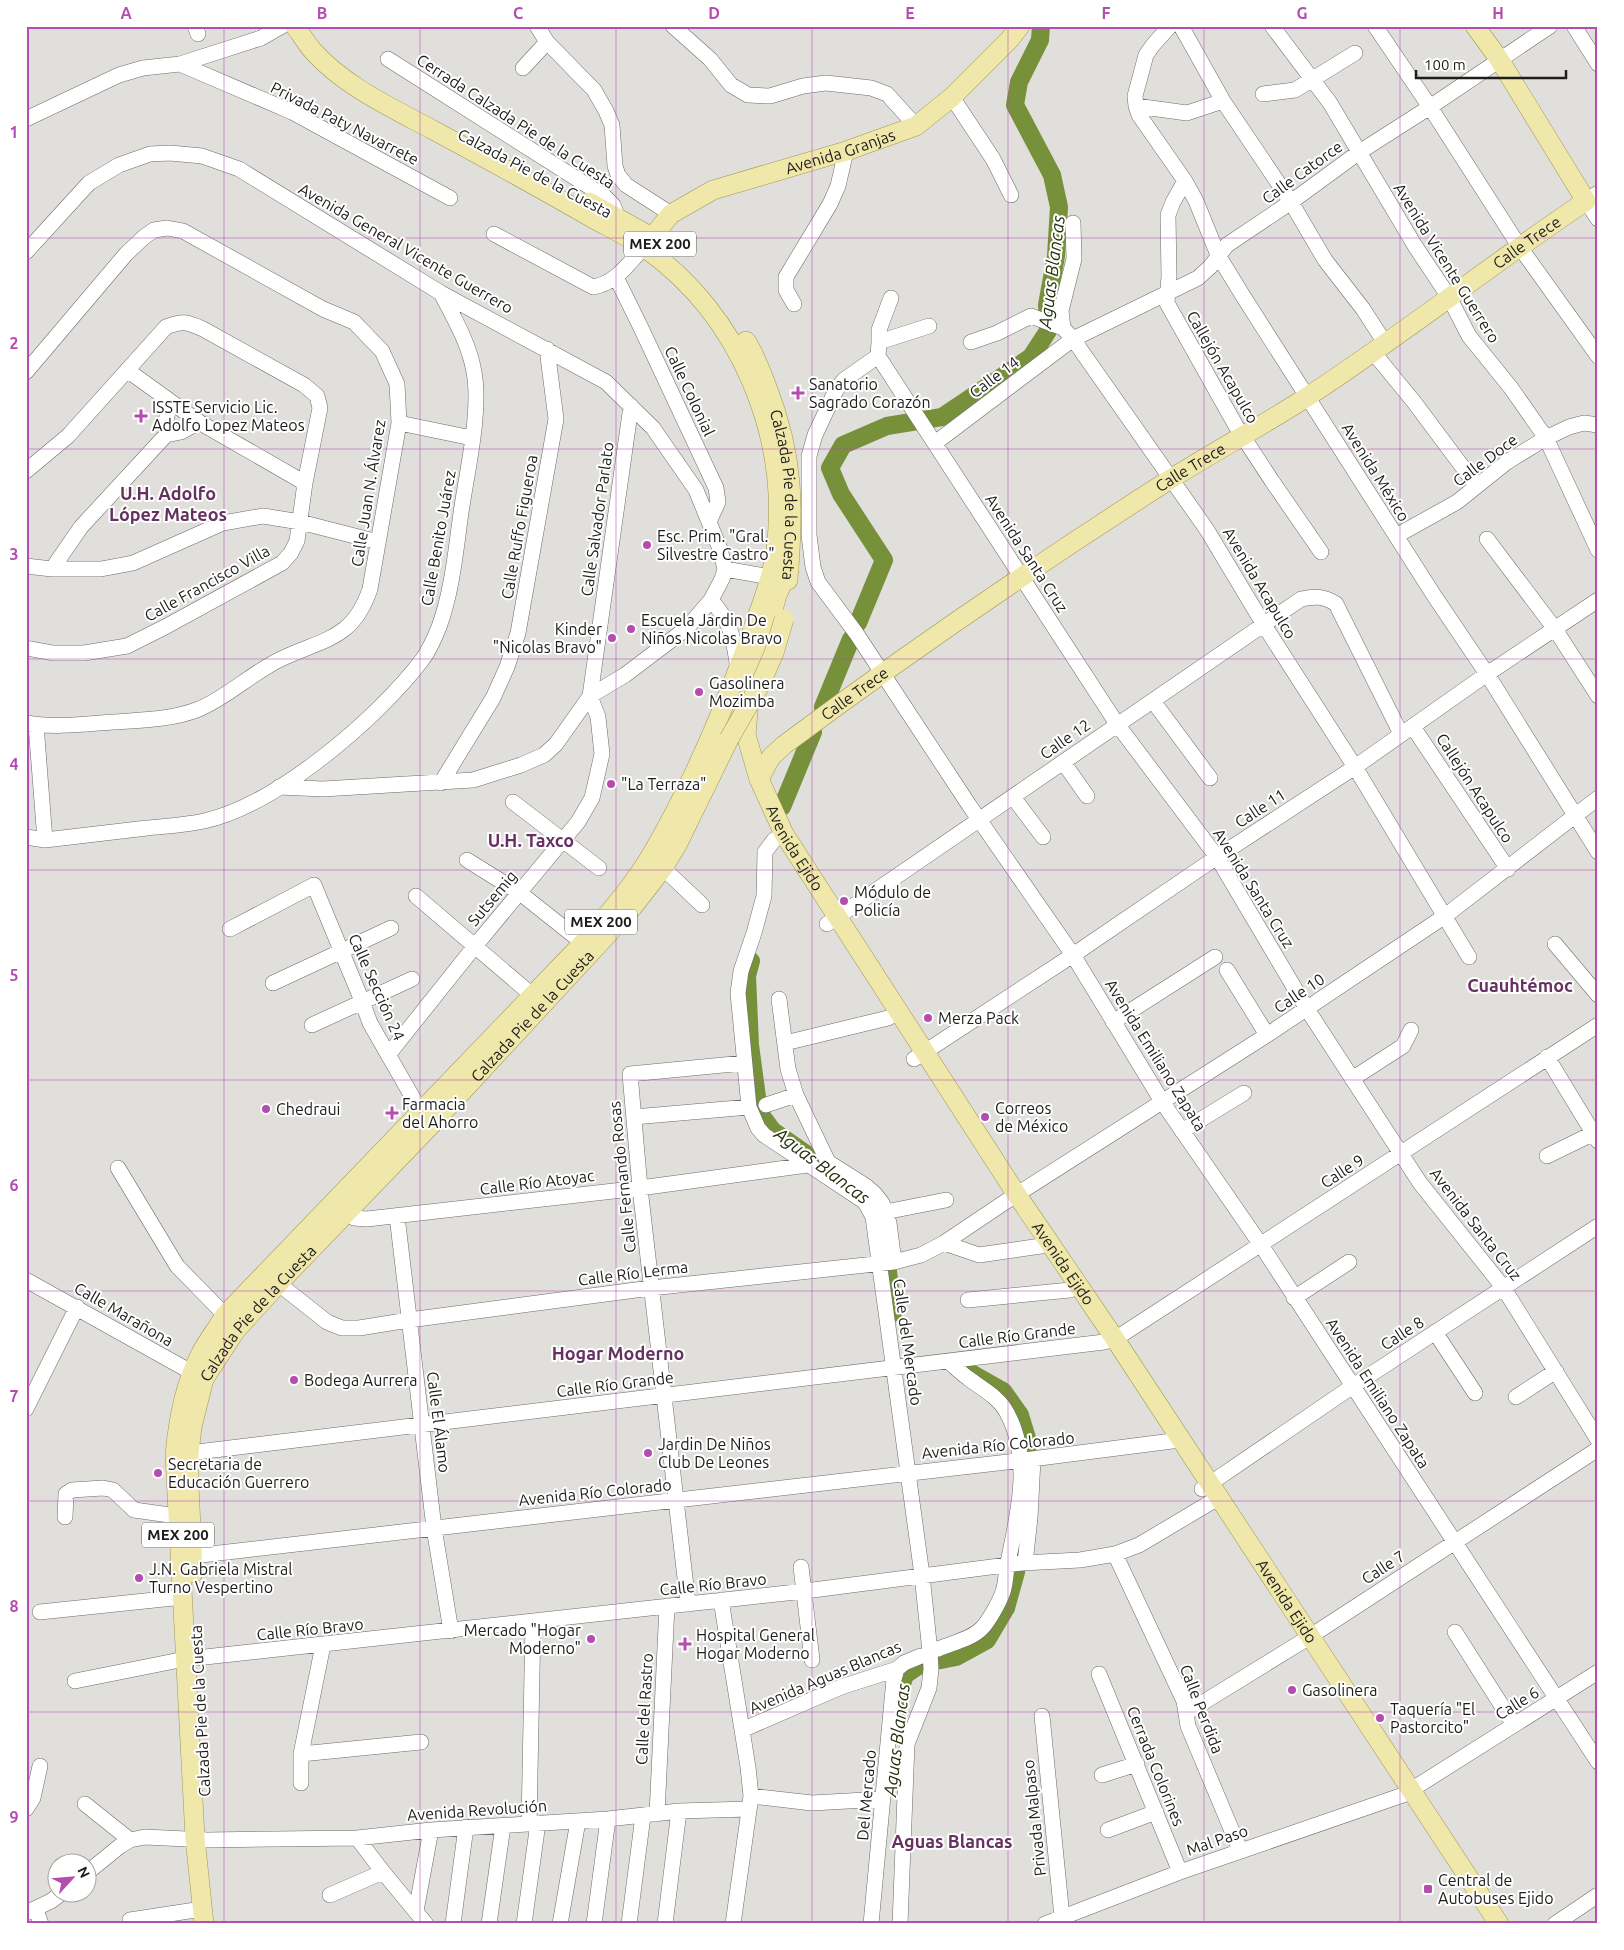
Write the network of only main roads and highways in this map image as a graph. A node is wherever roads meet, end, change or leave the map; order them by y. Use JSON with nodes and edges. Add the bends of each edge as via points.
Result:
{"nodes":[{"id":1,"x":295,"y":26,"type":"edge"},
{"id":2,"x":308,"y":26,"type":"edge"},
{"id":3,"x":1020,"y":26,"type":"edge"},
{"id":4,"x":1475,"y":26,"type":"edge"},
{"id":5,"x":1592,"y":197,"type":"edge"},
{"id":6,"x":648,"y":243,"type":"junction"},
{"id":7,"x":789,"y":569,"type":"junction"},
{"id":8,"x":770,"y":577,"type":"junction"},
{"id":9,"x":728,"y":739,"type":"junction"},
{"id":10,"x":784,"y":745,"type":"junction"},
{"id":11,"x":759,"y":779,"type":"junction"},
{"id":12,"x":779,"y":837,"type":"junction"},
{"id":13,"x":427,"y":1118,"type":"junction"},
{"id":14,"x":1013,"y":1197,"type":"junction"},
{"id":15,"x":271,"y":1278,"type":"junction"},
{"id":16,"x":1110,"y":1341,"type":"junction"},
{"id":17,"x":198,"y":1376,"type":"junction"},
{"id":18,"x":190,"y":1659,"type":"junction"},
{"id":19,"x":1407,"y":1793,"type":"junction"},
{"id":20,"x":207,"y":1919,"type":"edge"},
{"id":21,"x":1488,"y":1924,"type":"edge"},
{"id":22,"x":1499,"y":1924,"type":"edge"}],
"edges":[{"from":1,"to":6,"type":"main road","name":"Calzada Pie de la Cuesta","number":"MEX 200","via":[[313,51],[340,75],[379,101],[564,202]]},
{"from":2,"to":6,"type":"main road","name":"Calzada Pie de la Cuesta","number":"MEX 200","via":[[321,44],[347,67],[384,92],[618,218]]},
{"from":3,"to":6,"type":"main road","name":"Avenida Granjas","via":[[952,97],[916,126],[846,151],[713,190],[671,214]]},
{"from":4,"to":5,"type":"main road"},
{"from":5,"to":10,"type":"main road","name":"Calle Trece","via":[[1307,397],[1172,478],[1020,577],[882,672]]},
{"from":6,"to":7,"type":"main road","name":"Calzada Pie de la Cuesta","number":"MEX 200","via":[[688,269],[707,290],[749,346],[761,372],[786,442],[792,520]]},
{"from":6,"to":8,"type":"main road","name":"Calzada Pie de la Cuesta","number":"MEX 200","via":[[723,327],[737,349],[765,415],[777,485],[776,550]]},
{"from":7,"to":9,"type":"main road","name":"Avenida Ejido","via":[[777,594],[751,691]]},
{"from":7,"to":9,"type":"main road","name":"Calzada Pie de la Cuesta","number":"MEX 200","bridge":true,"via":[[784,619],[774,653],[760,685]]},
{"from":8,"to":9,"type":"main road","name":"Calzada Pie de la Cuesta","number":"MEX 200","via":[[738,669]]},
{"from":8,"to":12,"type":"main road","name":"Avenida Ejido","via":[[769,594],[738,699],[736,742],[749,783]]},
{"from":9,"to":10,"type":"main road"},
{"from":9,"to":11,"type":"main road","name":"Avenida Ejido"},
{"from":9,"to":13,"type":"main road","name":"Calzada Pie de la Cuesta","number":"MEX 200","via":[[687,789],[652,853],[623,895]]},
{"from":9,"to":13,"type":"main road","name":"Calzada Pie de la Cuesta","number":"MEX 200","via":[[700,802],[663,868],[616,926]]},
{"from":10,"to":11,"type":"main road","name":"Calle Trece","via":[[771,757]]},
{"from":11,"to":12,"type":"main road","name":"Avenida Ejido"},
{"from":12,"to":14,"type":"main road","name":"Avenida Ejido"},
{"from":13,"to":15,"type":"main road","name":"Calzada Pie de la Cuesta","number":"MEX 200"},
{"from":14,"to":16,"type":"main road","name":"Avenida Ejido"},
{"from":14,"to":16,"type":"main road","name":"Avenida Ejido","via":[[1070,1290]]},
{"from":15,"to":17,"type":"main road","name":"Calzada Pie de la Cuesta","number":"MEX 200","via":[[236,1330]]},
{"from":15,"to":17,"type":"main road","name":"Calzada Pie de la Cuesta","number":"MEX 200","via":[[225,1316],[206,1344]]},
{"from":16,"to":19,"type":"main road","name":"Avenida Ejido"},
{"from":17,"to":18,"type":"main road","name":"Calzada Pie de la Cuesta","number":"MEX 200","via":[[189,1452],[193,1556]]},
{"from":17,"to":18,"type":"main road","name":"Calzada Pie de la Cuesta","number":"MEX 200","via":[[182,1402],[175,1455]]},
{"from":18,"to":20,"type":"main road","name":"Calzada Pie de la Cuesta","number":"MEX 200"},
{"from":19,"to":21,"type":"main road","name":"Avenida Ejido"},
{"from":19,"to":22,"type":"main road","name":"Avenida Ejido"}]}
